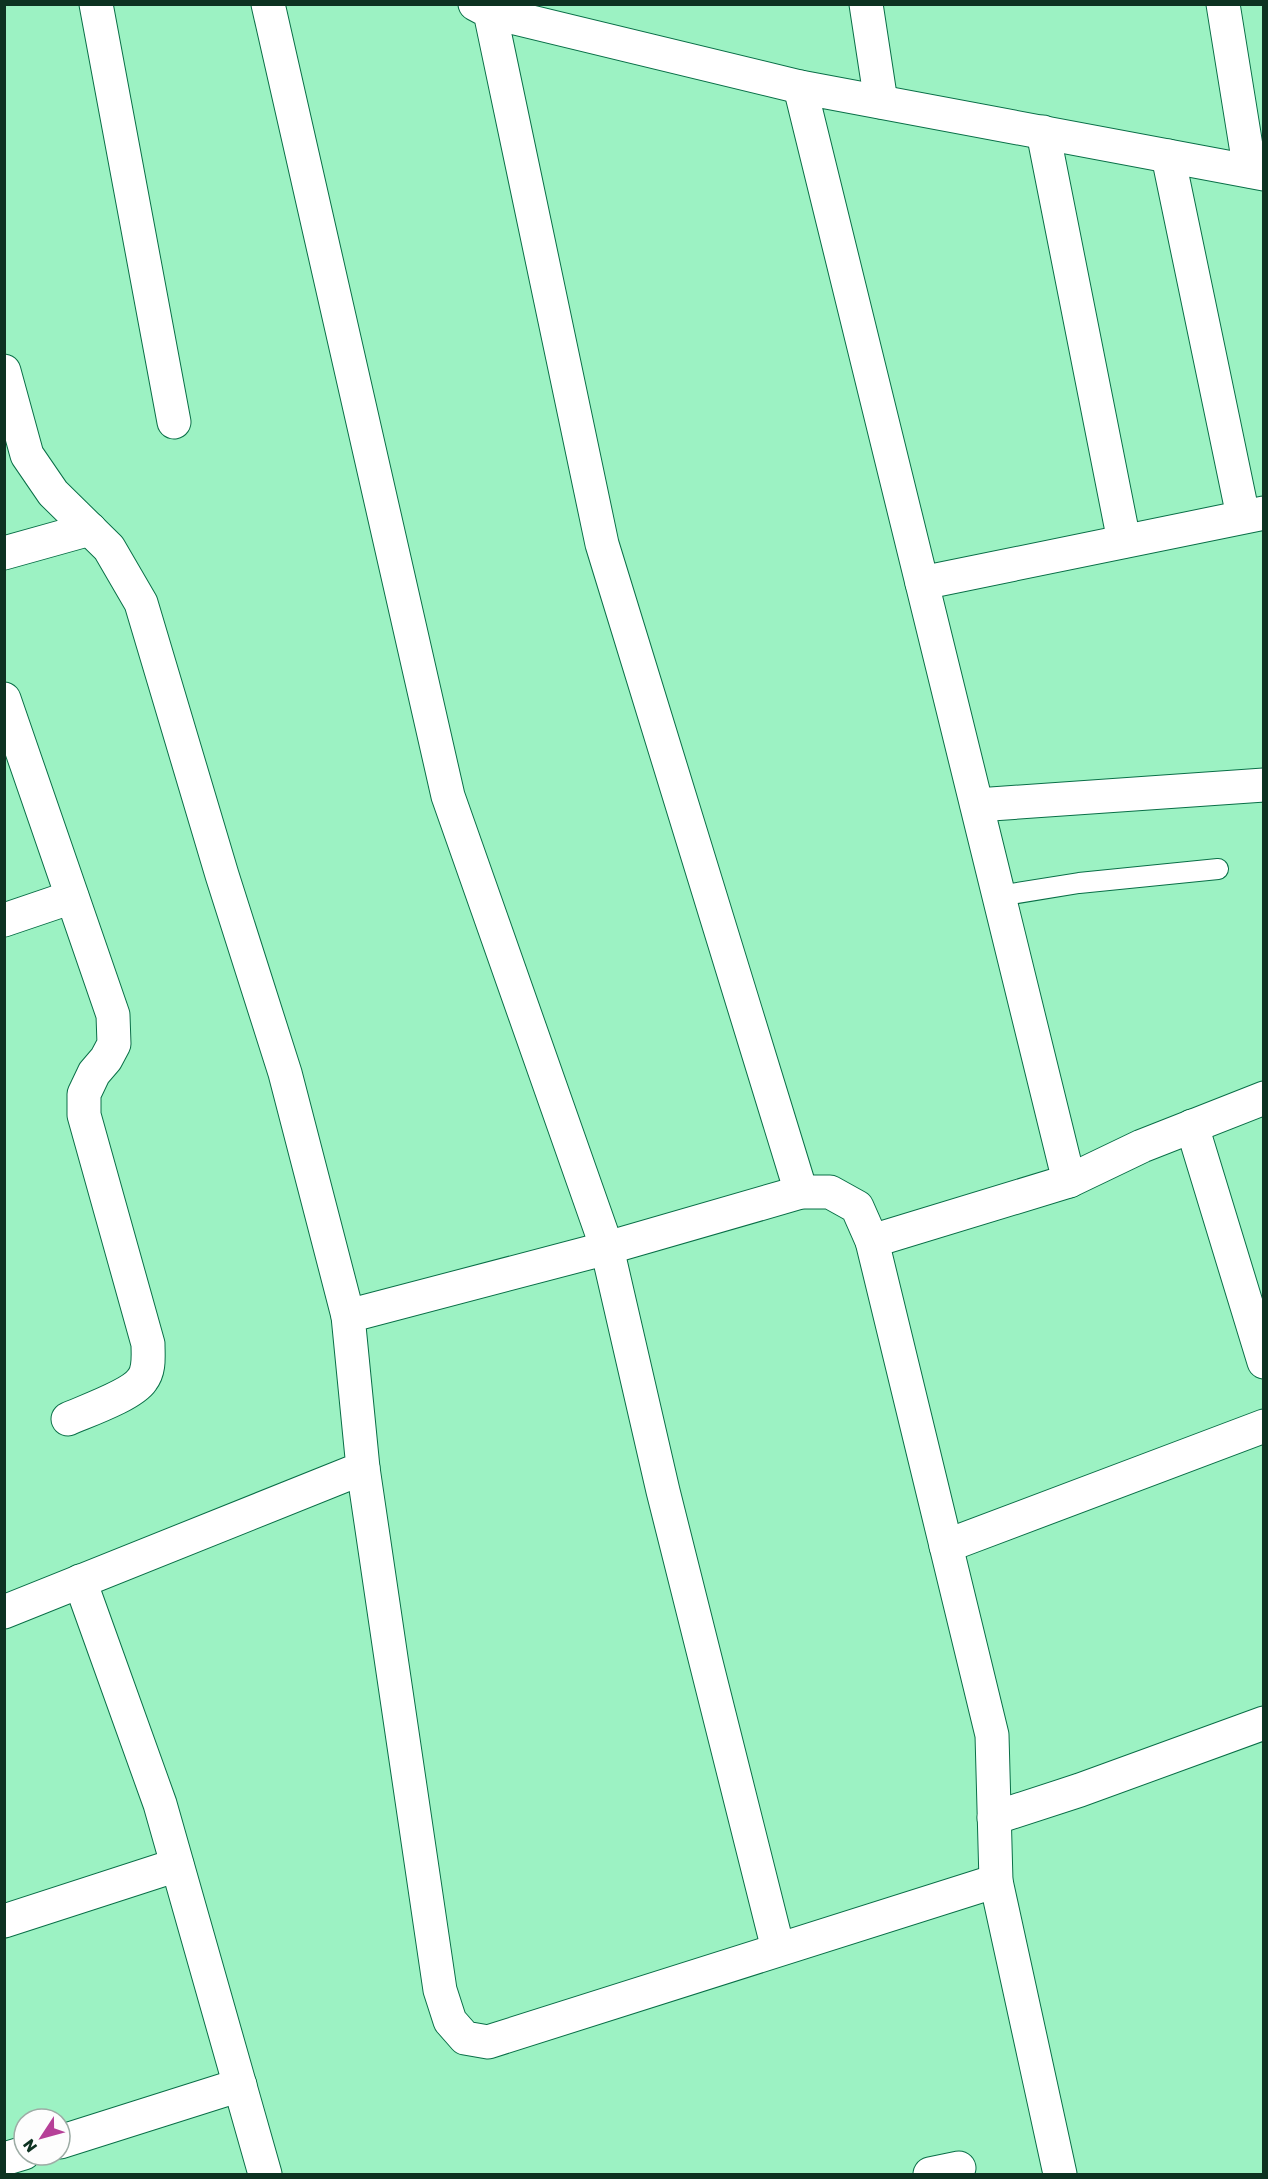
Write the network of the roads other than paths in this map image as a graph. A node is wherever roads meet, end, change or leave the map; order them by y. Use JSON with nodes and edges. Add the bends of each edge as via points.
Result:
{"nodes":[{"id":1,"x":96,"y":4,"type":"edge"},
{"id":2,"x":268,"y":4,"type":"edge"},
{"id":3,"x":866,"y":4,"type":"edge"},
{"id":4,"x":1223,"y":4,"type":"edge"},
{"id":5,"x":483,"y":8,"type":"edge"},
{"id":6,"x":800,"y":87,"type":"junction"},
{"id":7,"x":881,"y":102,"type":"junction"},
{"id":8,"x":1042,"y":132,"type":"junction"},
{"id":9,"x":1168,"y":156,"type":"junction"},
{"id":10,"x":1257,"y":172,"type":"edge"},
{"id":11,"x":4,"y":371,"type":"edge"},
{"id":12,"x":174,"y":422,"type":"dead end"},
{"id":13,"x":1253,"y":514,"type":"edge"},
{"id":14,"x":90,"y":529,"type":"junction"},
{"id":15,"x":1124,"y":541,"type":"junction"},
{"id":16,"x":4,"y":554,"type":"edge"},
{"id":17,"x":922,"y":583,"type":"junction"},
{"id":18,"x":4,"y":699,"type":"edge"},
{"id":19,"x":1263,"y":785,"type":"edge"},
{"id":20,"x":977,"y":805,"type":"junction"},
{"id":21,"x":1218,"y":869,"type":"dead end"},
{"id":22,"x":999,"y":896,"type":"junction"},
{"id":23,"x":72,"y":897,"type":"junction"},
{"id":24,"x":4,"y":920,"type":"edge"},
{"id":25,"x":1263,"y":1098,"type":"edge"},
{"id":26,"x":1192,"y":1126,"type":"junction"},
{"id":27,"x":1069,"y":1181,"type":"junction"},
{"id":28,"x":801,"y":1192,"type":"junction"},
{"id":29,"x":872,"y":1241,"type":"junction"},
{"id":30,"x":607,"y":1248,"type":"junction"},
{"id":31,"x":348,"y":1316,"type":"junction"},
{"id":32,"x":1263,"y":1362,"type":"edge"},
{"id":33,"x":68,"y":1419,"type":"dead end"},
{"id":34,"x":1263,"y":1426,"type":"edge"},
{"id":35,"x":363,"y":1468,"type":"junction"},
{"id":36,"x":946,"y":1546,"type":"junction"},
{"id":37,"x":80,"y":1581,"type":"junction"},
{"id":38,"x":4,"y":1612,"type":"edge"},
{"id":39,"x":1263,"y":1723,"type":"edge"},
{"id":40,"x":994,"y":1818,"type":"junction"},
{"id":41,"x":177,"y":1865,"type":"junction"},
{"id":42,"x":996,"y":1881,"type":"junction"},
{"id":43,"x":4,"y":1921,"type":"edge"},
{"id":44,"x":778,"y":1949,"type":"junction"},
{"id":45,"x":240,"y":2085,"type":"junction"},
{"id":46,"x":72,"y":2138,"type":"edge"},
{"id":47,"x":265,"y":2175,"type":"edge"},
{"id":48,"x":1060,"y":2175,"type":"edge"}],
"edges":[{"from":1,"to":12,"type":"street"},
{"from":2,"to":30,"type":"street","via":[[448,796]]},
{"from":3,"to":7,"type":"street"},
{"from":4,"to":10,"type":"street"},
{"from":5,"to":6,"type":"street"},
{"from":5,"to":28,"type":"street","via":[[602,544]]},
{"from":6,"to":7,"type":"street"},
{"from":6,"to":17,"type":"street"},
{"from":7,"to":8,"type":"street"},
{"from":8,"to":9,"type":"street"},
{"from":8,"to":15,"type":"street"},
{"from":9,"to":10,"type":"street"},
{"from":9,"to":13,"type":"street"},
{"from":11,"to":14,"type":"street","via":[[27,455],[53,493]]},
{"from":13,"to":15,"type":"street"},
{"from":14,"to":16,"type":"street"},
{"from":14,"to":31,"type":"street","via":[[109,548],[141,603],[285,1073]]},
{"from":15,"to":17,"type":"street"},
{"from":17,"to":20,"type":"street"},
{"from":18,"to":23,"type":"street"},
{"from":19,"to":20,"type":"street"},
{"from":20,"to":22,"type":"street"},
{"from":21,"to":22,"type":"lane","via":[[1079,883]]},
{"from":22,"to":27,"type":"street"},
{"from":23,"to":24,"type":"street"},
{"from":23,"to":33,"type":"street","via":[[113,1015],[114,1044],[84,1094],[84,1116],[148,1344],[148,1368],[143,1380],[131,1391]]},
{"from":25,"to":26,"type":"street"},
{"from":26,"to":27,"type":"street"},
{"from":26,"to":32,"type":"street"},
{"from":27,"to":29,"type":"street"},
{"from":28,"to":29,"type":"street","via":[[830,1192],[856,1207]]},
{"from":28,"to":30,"type":"street"},
{"from":29,"to":36,"type":"street"},
{"from":30,"to":31,"type":"street"},
{"from":30,"to":44,"type":"street","via":[[663,1491]]},
{"from":31,"to":35,"type":"street"},
{"from":34,"to":36,"type":"street"},
{"from":35,"to":37,"type":"street"},
{"from":35,"to":44,"type":"street","via":[[440,1990],[450,2021],[465,2038],[489,2042]]},
{"from":36,"to":40,"type":"street","via":[[992,1734]]},
{"from":37,"to":38,"type":"street"},
{"from":37,"to":41,"type":"street","via":[[160,1804]]},
{"from":39,"to":40,"type":"street"},
{"from":40,"to":42,"type":"street"},
{"from":41,"to":43,"type":"street"},
{"from":41,"to":45,"type":"street"},
{"from":42,"to":44,"type":"street"},
{"from":42,"to":48,"type":"street"},
{"from":45,"to":46,"type":"street"},
{"from":45,"to":47,"type":"street"}]}
